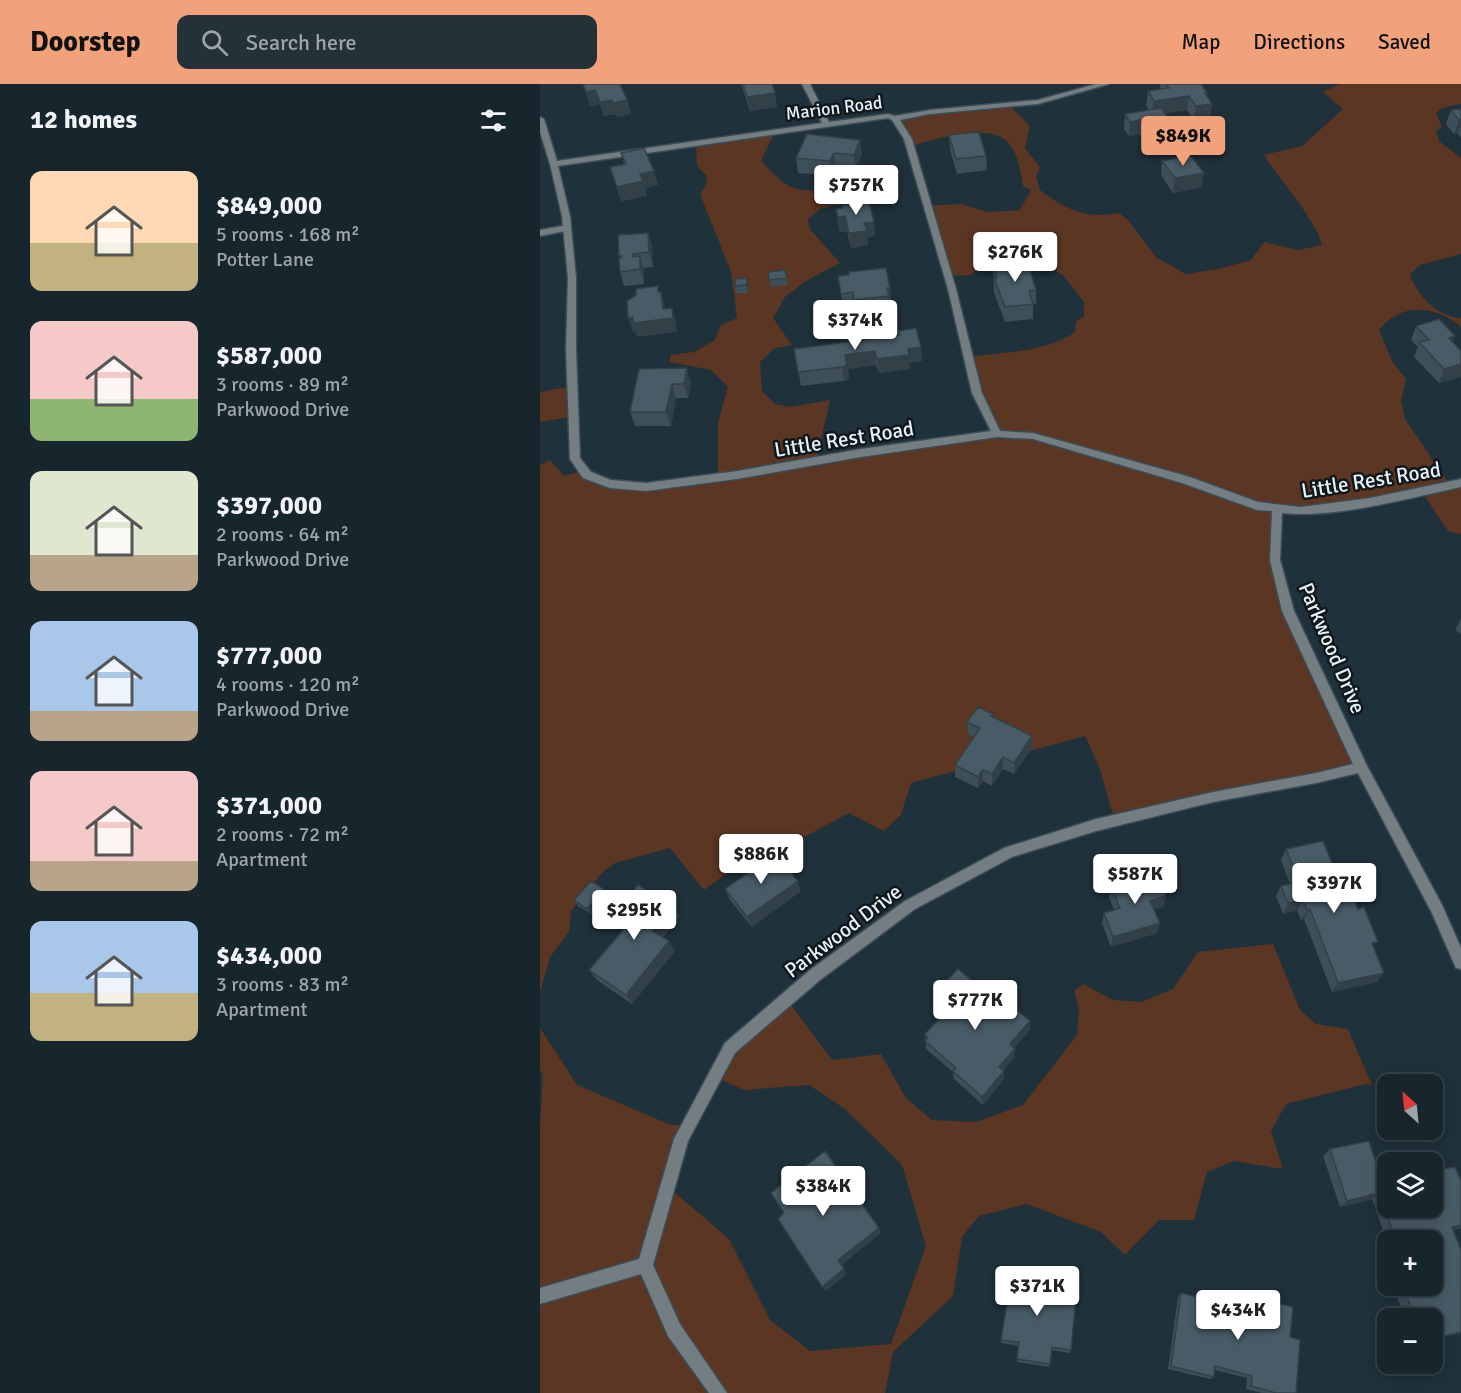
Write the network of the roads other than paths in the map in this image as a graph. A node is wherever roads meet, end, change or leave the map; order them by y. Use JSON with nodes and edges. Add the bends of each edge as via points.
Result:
{"nodes":[{"id":1,"x":806,"y":84,"type":"edge"},
{"id":2,"x":1105,"y":84,"type":"edge"},
{"id":3,"x":540,"y":118,"type":"edge"},
{"id":4,"x":895,"y":118,"type":"junction"},
{"id":5,"x":827,"y":125,"type":"junction"},
{"id":6,"x":554,"y":164,"type":"junction"},
{"id":7,"x":567,"y":228,"type":"junction"},
{"id":8,"x":540,"y":232,"type":"edge"},
{"id":9,"x":997,"y":434,"type":"junction"},
{"id":10,"x":1461,"y":483,"type":"edge"},
{"id":11,"x":1277,"y":508,"type":"junction"},
{"id":12,"x":1361,"y":767,"type":"junction"},
{"id":13,"x":1461,"y":963,"type":"edge"},
{"id":14,"x":645,"y":1265,"type":"junction"},
{"id":15,"x":540,"y":1296,"type":"edge"},
{"id":16,"x":719,"y":1393,"type":"edge"}],
"edges":[{"from":1,"to":5,"type":"street"},
{"from":2,"to":4,"type":"street","via":[[1038,102]]},
{"from":3,"to":6,"type":"street","name":"Little Rest Road"},
{"from":4,"to":5,"type":"street","name":"Marion Road"},
{"from":4,"to":9,"type":"street","name":"Marion Road","via":[[908,139],[952,289],[977,393]]},
{"from":5,"to":6,"type":"street","name":"Marion Road"},
{"from":6,"to":7,"type":"street","name":"Little Rest Road"},
{"from":7,"to":8,"type":"street"},
{"from":7,"to":9,"type":"street","name":"Little Rest Road","via":[[572,278],[574,448],[575,459],[587,475],[610,484],[646,487]]},
{"from":9,"to":11,"type":"street","name":"Little Rest Road","via":[[1042,439],[1186,480],[1257,506]]},
{"from":10,"to":11,"type":"street","name":"Little Rest Road","via":[[1370,502],[1301,511]]},
{"from":11,"to":12,"type":"street","name":"Parkwood Drive","via":[[1275,560],[1288,611]]},
{"from":12,"to":13,"type":"street","name":"Parkwood Drive","via":[[1437,909]]},
{"from":12,"to":14,"type":"street","name":"Parkwood Drive","via":[[1096,825],[1009,852],[910,905],[815,975],[730,1048],[681,1139]]},
{"from":14,"to":15,"type":"street"},
{"from":14,"to":16,"type":"street","via":[[674,1330]]}]}
